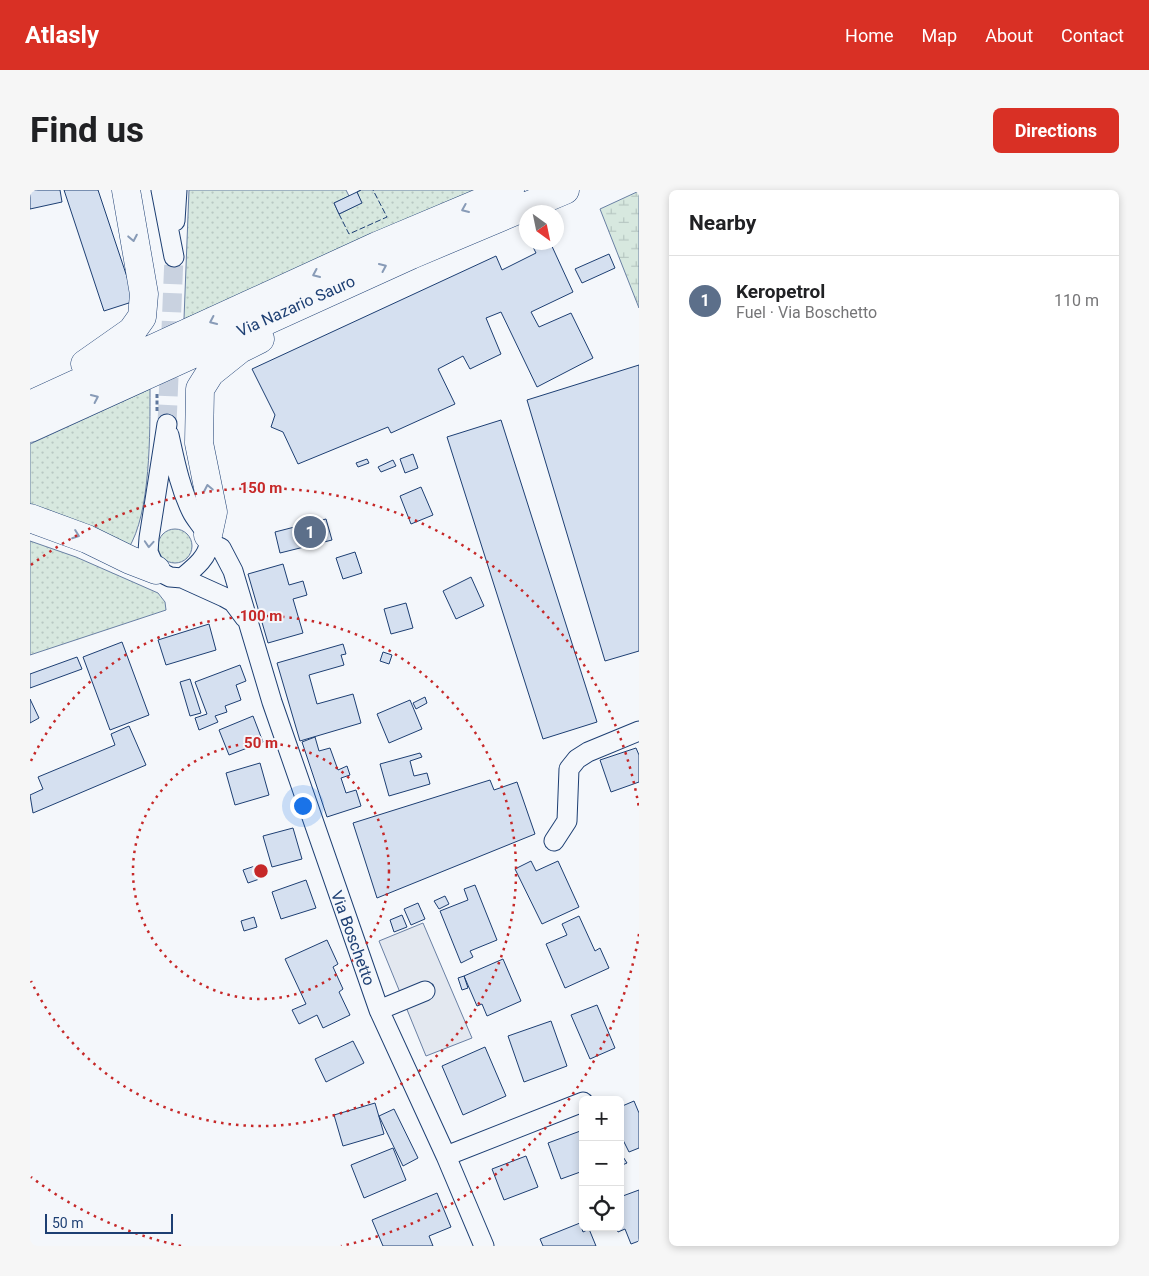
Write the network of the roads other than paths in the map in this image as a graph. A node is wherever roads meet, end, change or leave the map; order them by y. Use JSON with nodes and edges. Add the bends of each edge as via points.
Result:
{"nodes":[{"id":1,"x":161,"y":190,"type":"edge"},
{"id":2,"x":177,"y":190,"type":"edge"},
{"id":3,"x":510,"y":190,"type":"edge"},
{"id":4,"x":565,"y":190,"type":"edge"},
{"id":5,"x":125,"y":197,"type":"edge"},
{"id":6,"x":291,"y":309,"type":"junction"},
{"id":7,"x":30,"y":397,"type":"edge"},
{"id":8,"x":30,"y":405,"type":"edge"},
{"id":9,"x":30,"y":428,"type":"edge"},
{"id":10,"x":30,"y":518,"type":"edge"},
{"id":11,"x":208,"y":539,"type":"junction"},
{"id":12,"x":156,"y":570,"type":"junction"},
{"id":13,"x":182,"y":578,"type":"junction"},
{"id":14,"x":247,"y":621,"type":"junction"},
{"id":15,"x":639,"y":731,"type":"edge"},
{"id":16,"x":554,"y":841,"type":"dead end"},
{"id":17,"x":425,"y":991,"type":"dead end"},
{"id":18,"x":379,"y":1010,"type":"junction"},
{"id":19,"x":579,"y":1104,"type":"edge"},
{"id":20,"x":446,"y":1156,"type":"junction"},
{"id":21,"x":484,"y":1246,"type":"edge"}],
"edges":[{"from":1,"to":2,"type":"street","via":[[174,257]]},
{"from":3,"to":8,"type":"highway","name":"Via Nazario Sauro","one_way":true,"via":[[377,246]]},
{"from":6,"to":4,"type":"highway","name":"Via Nazario Sauro","one_way":true},
{"from":5,"to":7,"type":"highway","one_way":true,"via":[[144,294],[142,317],[118,343]]},
{"from":9,"to":6,"type":"highway","name":"Via Nazario Sauro","one_way":true},
{"from":11,"to":6,"type":"highway","one_way":true,"via":[[213,512],[199,442],[200,389],[210,372],[240,349],[281,328]]},
{"from":10,"to":12,"type":"highway","one_way":true},
{"from":11,"to":12,"type":"street","name":"Via Boschetto","one_way":true,"via":[[184,495],[167,424],[149,538],[148,552]]},
{"from":11,"to":13,"type":"street","via":[[203,558]]},
{"from":11,"to":14,"type":"street","name":"Via Boschetto","via":[[221,548],[233,571]]},
{"from":12,"to":13,"type":"street","via":[[170,577]]},
{"from":13,"to":14,"type":"street","via":[[233,602]]},
{"from":14,"to":18,"type":"street","name":"Via Boschetto"},
{"from":15,"to":16,"type":"street","via":[[588,752],[569,769],[567,821]]},
{"from":17,"to":18,"type":"street"},
{"from":18,"to":20,"type":"street","name":"Via Boschetto"},
{"from":19,"to":20,"type":"street"},
{"from":20,"to":21,"type":"street","name":"Via Boschetto"}]}
